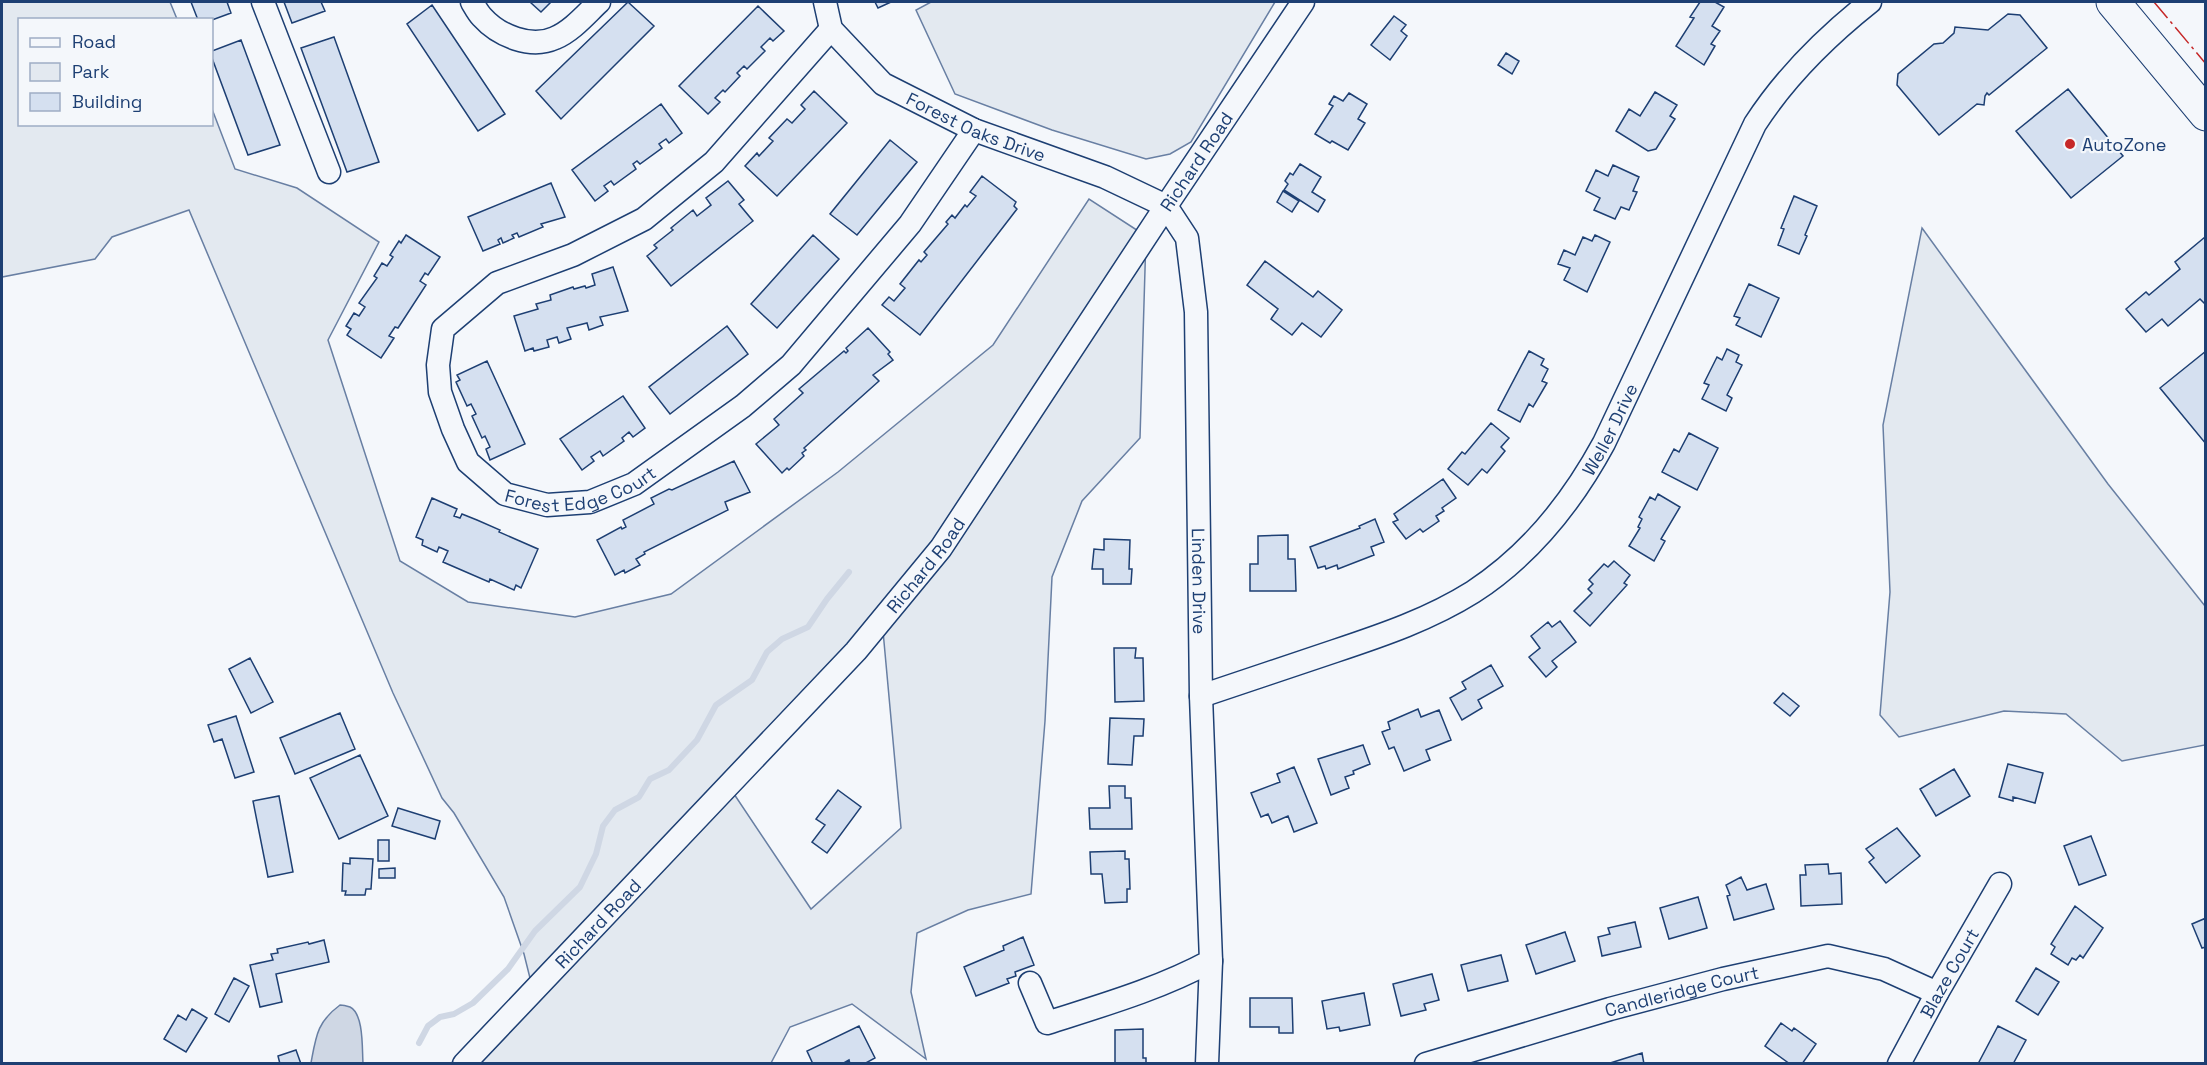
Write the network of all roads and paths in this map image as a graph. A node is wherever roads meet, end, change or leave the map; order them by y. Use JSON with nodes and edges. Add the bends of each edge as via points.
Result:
{"nodes":[{"id":1,"x":263,"y":2,"type":"edge"},
{"id":2,"x":472,"y":2,"type":"edge"},
{"id":3,"x":598,"y":2,"type":"edge"},
{"id":4,"x":825,"y":2,"type":"edge"},
{"id":5,"x":1303,"y":2,"type":"edge"},
{"id":6,"x":1870,"y":2,"type":"edge"},
{"id":7,"x":2114,"y":2,"type":"edge"},
{"id":8,"x":831,"y":29,"type":"junction"},
{"id":9,"x":2205,"y":114,"type":"edge"},
{"id":10,"x":974,"y":130,"type":"junction"},
{"id":11,"x":329,"y":171,"type":"dead end"},
{"id":12,"x":1166,"y":206,"type":"junction"},
{"id":13,"x":1201,"y":696,"type":"junction"},
{"id":14,"x":2000,"y":884,"type":"dead end"},
{"id":15,"x":1211,"y":961,"type":"junction"},
{"id":16,"x":1030,"y":983,"type":"dead end"},
{"id":17,"x":1937,"y":993,"type":"junction"},
{"id":18,"x":464,"y":1064,"type":"edge"},
{"id":19,"x":1207,"y":1064,"type":"edge"},
{"id":20,"x":1426,"y":1064,"type":"edge"},
{"id":21,"x":1899,"y":1064,"type":"edge"}],
"edges":[{"from":1,"to":11,"type":"street"},
{"from":2,"to":3,"type":"street","via":[[483,18],[527,43],[555,39]]},
{"from":4,"to":8,"type":"street"},
{"from":5,"to":12,"type":"street","name":"Richard Road"},
{"from":6,"to":13,"type":"street","name":"Weller Drive","via":[[1805,61],[1755,124],[1604,443],[1578,488],[1547,527],[1491,579],[1429,616]]},
{"from":7,"to":9,"type":"highway"},
{"from":8,"to":10,"type":"street","name":"Forest Oaks Drive","via":[[883,84]]},
{"from":8,"to":10,"type":"street","name":"Forest Edge Court","via":[[714,162],[644,219],[573,255],[497,282],[442,328],[440,392],[453,429],[468,462],[505,494],[547,505],[590,502],[634,484],[743,406],[791,365],[910,224]]},
{"from":10,"to":12,"type":"street","name":"Forest Oaks Drive","via":[[1105,177]]},
{"from":12,"to":13,"type":"street","name":"Linden Drive","via":[[1187,238],[1196,312]]},
{"from":12,"to":18,"type":"street","name":"Richard Road","via":[[941,548],[856,651]]},
{"from":13,"to":15,"type":"street","name":"Linden Drive"},
{"from":14,"to":17,"type":"street","name":"Blaze Court"},
{"from":15,"to":16,"type":"street","via":[[1139,993],[1047,1023]]},
{"from":15,"to":19,"type":"street","name":"Linden Drive"},
{"from":17,"to":20,"type":"street","name":"Candleridge Court","via":[[1884,969],[1828,956],[1610,1009]]},
{"from":17,"to":21,"type":"street","name":"Blaze Court"}]}
